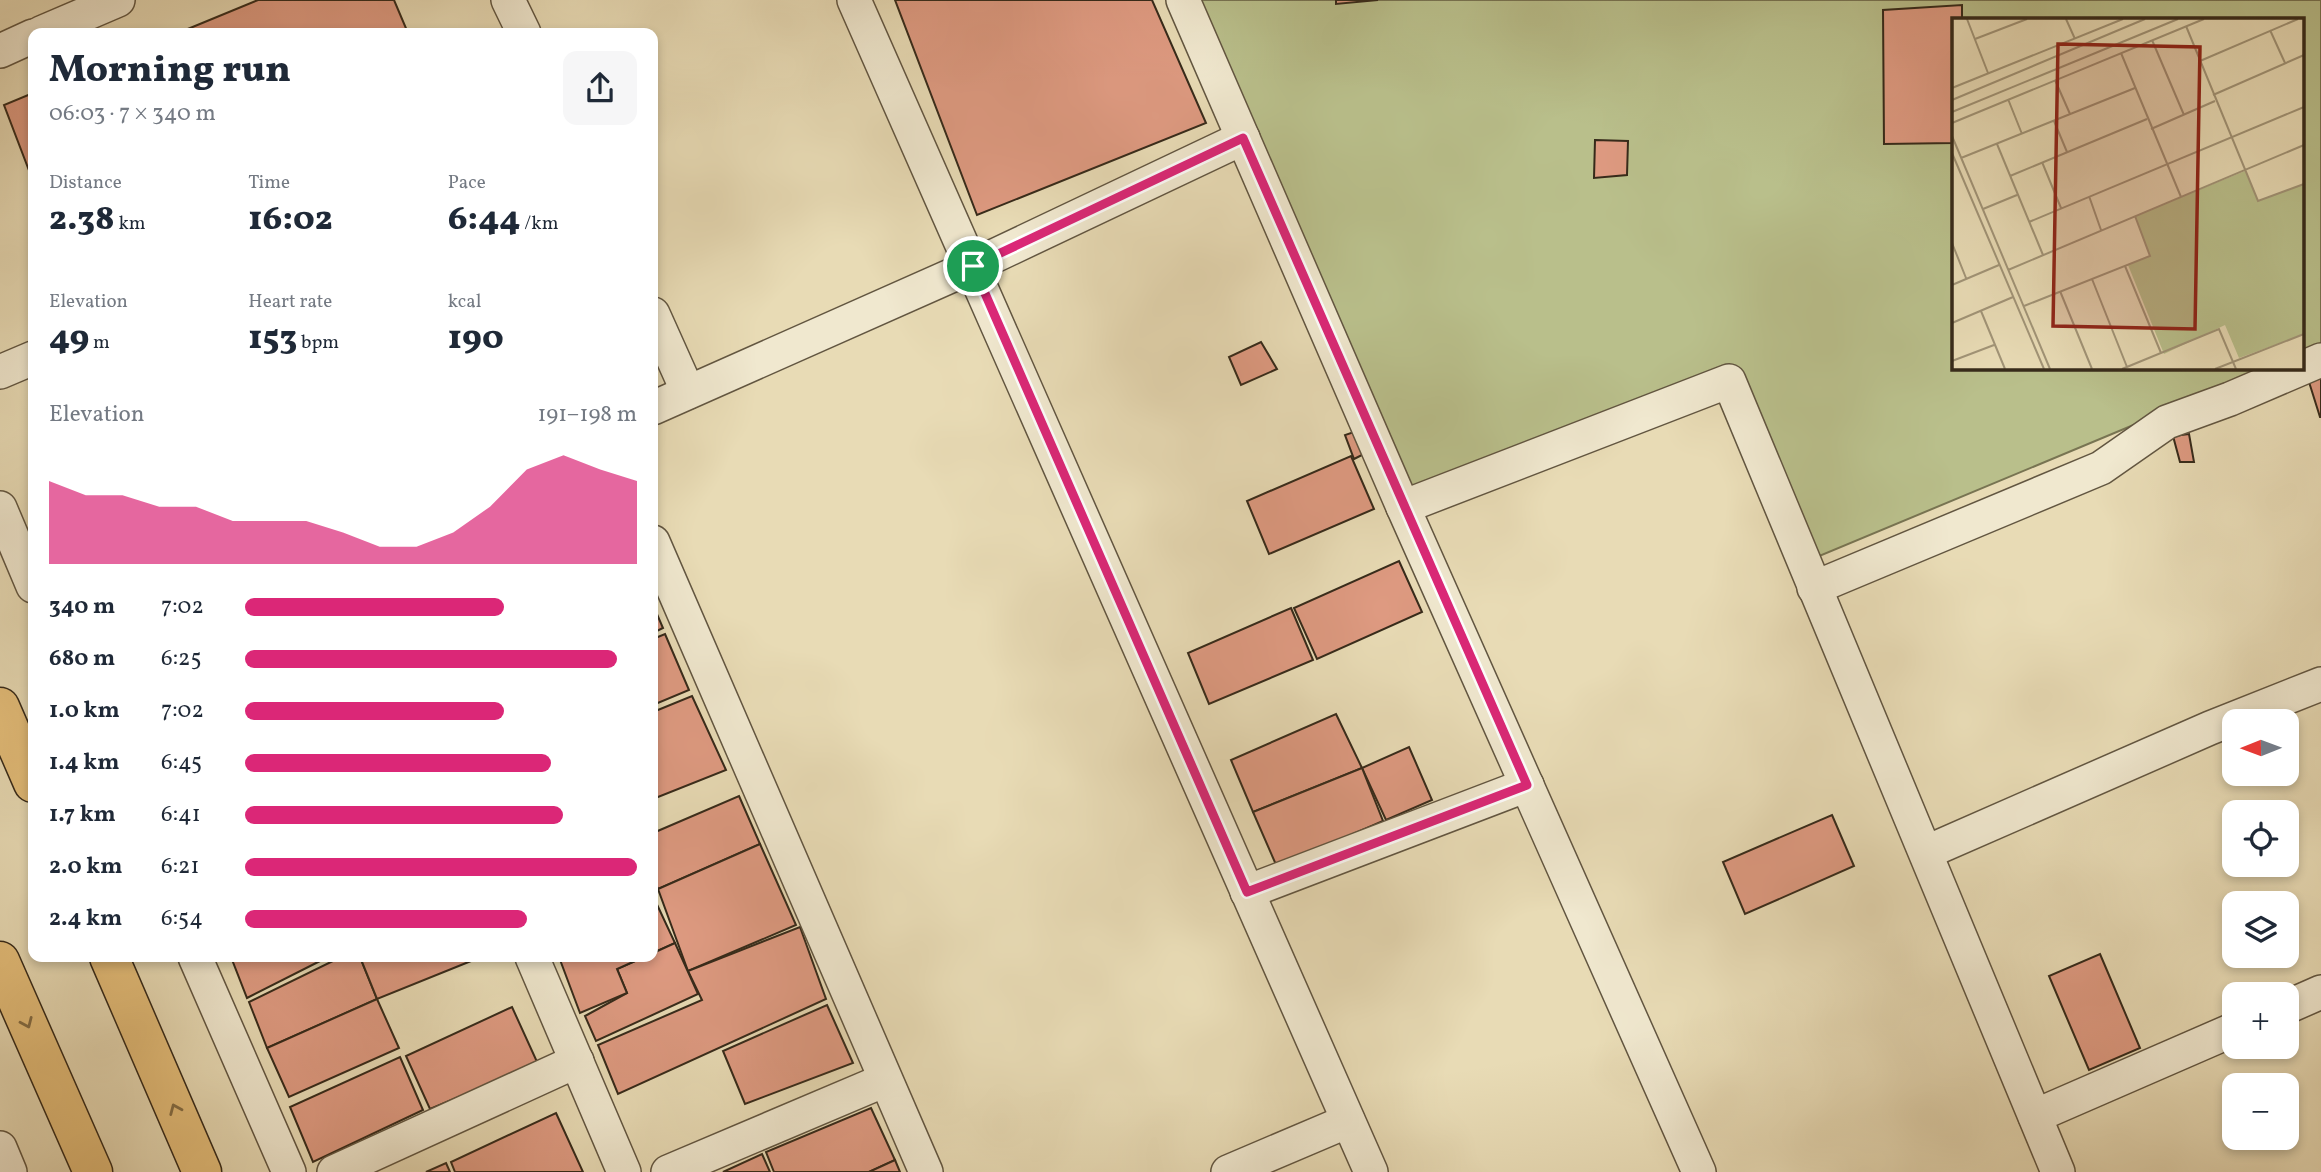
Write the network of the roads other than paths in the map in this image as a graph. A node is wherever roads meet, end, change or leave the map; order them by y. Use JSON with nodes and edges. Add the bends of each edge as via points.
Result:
{"nodes":[{"id":1,"x":118,"y":0,"type":"edge"},
{"id":2,"x":508,"y":0,"type":"edge"},
{"id":3,"x":854,"y":0,"type":"edge"},
{"id":4,"x":1183,"y":0,"type":"edge"},
{"id":5,"x":53,"y":28,"type":"edge"},
{"id":6,"x":521,"y":28,"type":"edge"},
{"id":7,"x":28,"y":39,"type":"edge"},
{"id":8,"x":0,"y":51,"type":"edge"},
{"id":9,"x":1243,"y":138,"type":"junction"},
{"id":10,"x":973,"y":266,"type":"junction"},
{"id":11,"x":658,"y":325,"type":"edge"},
{"id":12,"x":28,"y":360,"type":"edge"},
{"id":13,"x":2321,"y":360,"type":"edge"},
{"id":14,"x":2304,"y":367,"type":"edge"},
{"id":15,"x":2300,"y":369,"type":"edge"},
{"id":16,"x":0,"y":372,"type":"edge"},
{"id":17,"x":688,"y":392,"type":"junction"},
{"id":18,"x":658,"y":406,"type":"edge"},
{"id":19,"x":1404,"y":507,"type":"junction"},
{"id":20,"x":0,"y":508,"type":"edge"},
{"id":21,"x":658,"y":554,"type":"edge"},
{"id":22,"x":28,"y":574,"type":"edge"},
{"id":23,"x":1814,"y":588,"type":"junction"},
{"id":24,"x":2321,"y":684,"type":"edge"},
{"id":25,"x":0,"y":707,"type":"edge"},
{"id":26,"x":28,"y":771,"type":"edge"},
{"id":27,"x":1527,"y":785,"type":"junction"},
{"id":28,"x":1927,"y":852,"type":"junction"},
{"id":29,"x":1247,"y":892,"type":"junction"},
{"id":30,"x":0,"y":961,"type":"edge"},
{"id":31,"x":111,"y":962,"type":"edge"},
{"id":32,"x":197,"y":962,"type":"edge"},
{"id":33,"x":534,"y":962,"type":"edge"},
{"id":34,"x":2321,"y":992,"type":"edge"},
{"id":35,"x":2299,"y":1002,"type":"edge"},
{"id":36,"x":2222,"y":1035,"type":"edge"},
{"id":37,"x":576,"y":1061,"type":"junction"},
{"id":38,"x":885,"y":1080,"type":"junction"},
{"id":39,"x":2035,"y":1116,"type":"junction"},
{"id":40,"x":1348,"y":1121,"type":"junction"},
{"id":41,"x":0,"y":1148,"type":"edge"},
{"id":42,"x":10,"y":1172,"type":"edge"},
{"id":43,"x":93,"y":1172,"type":"edge"},
{"id":44,"x":202,"y":1172,"type":"edge"},
{"id":45,"x":289,"y":1172,"type":"edge"},
{"id":46,"x":334,"y":1172,"type":"edge"},
{"id":47,"x":624,"y":1172,"type":"edge"},
{"id":48,"x":668,"y":1172,"type":"edge"},
{"id":49,"x":926,"y":1172,"type":"edge"},
{"id":50,"x":1228,"y":1172,"type":"edge"},
{"id":51,"x":1371,"y":1172,"type":"edge"},
{"id":52,"x":1699,"y":1172,"type":"edge"},
{"id":53,"x":2059,"y":1172,"type":"edge"}],
"edges":[{"from":1,"to":5,"type":"street"},
{"from":2,"to":6,"type":"street"},
{"from":3,"to":10,"type":"street"},
{"from":4,"to":9,"type":"street"},
{"from":7,"to":8,"type":"street"},
{"from":9,"to":10,"type":"street"},
{"from":9,"to":19,"type":"street"},
{"from":10,"to":17,"type":"street"},
{"from":10,"to":29,"type":"street"},
{"from":11,"to":17,"type":"street"},
{"from":12,"to":16,"type":"street"},
{"from":13,"to":14,"type":"street"},
{"from":15,"to":23,"type":"street","via":[[2167,422],[2101,468]]},
{"from":17,"to":18,"type":"street"},
{"from":19,"to":23,"type":"street","via":[[1729,381]]},
{"from":19,"to":27,"type":"street"},
{"from":20,"to":22,"type":"street"},
{"from":21,"to":38,"type":"street"},
{"from":23,"to":28,"type":"street"},
{"from":24,"to":28,"type":"street"},
{"from":25,"to":26,"type":"main road"},
{"from":27,"to":29,"type":"street"},
{"from":27,"to":52,"type":"street"},
{"from":28,"to":39,"type":"street"},
{"from":29,"to":40,"type":"street"},
{"from":30,"to":43,"type":"main road","one_way":true},
{"from":44,"to":31,"type":"main road","one_way":true},
{"from":32,"to":45,"type":"street"},
{"from":33,"to":37,"type":"street"},
{"from":34,"to":35,"type":"street"},
{"from":36,"to":39,"type":"street"},
{"from":37,"to":46,"type":"street"},
{"from":37,"to":47,"type":"street"},
{"from":38,"to":48,"type":"street"},
{"from":38,"to":49,"type":"street"},
{"from":39,"to":53,"type":"street"},
{"from":40,"to":50,"type":"street"},
{"from":40,"to":51,"type":"street"},
{"from":41,"to":42,"type":"street"}]}
